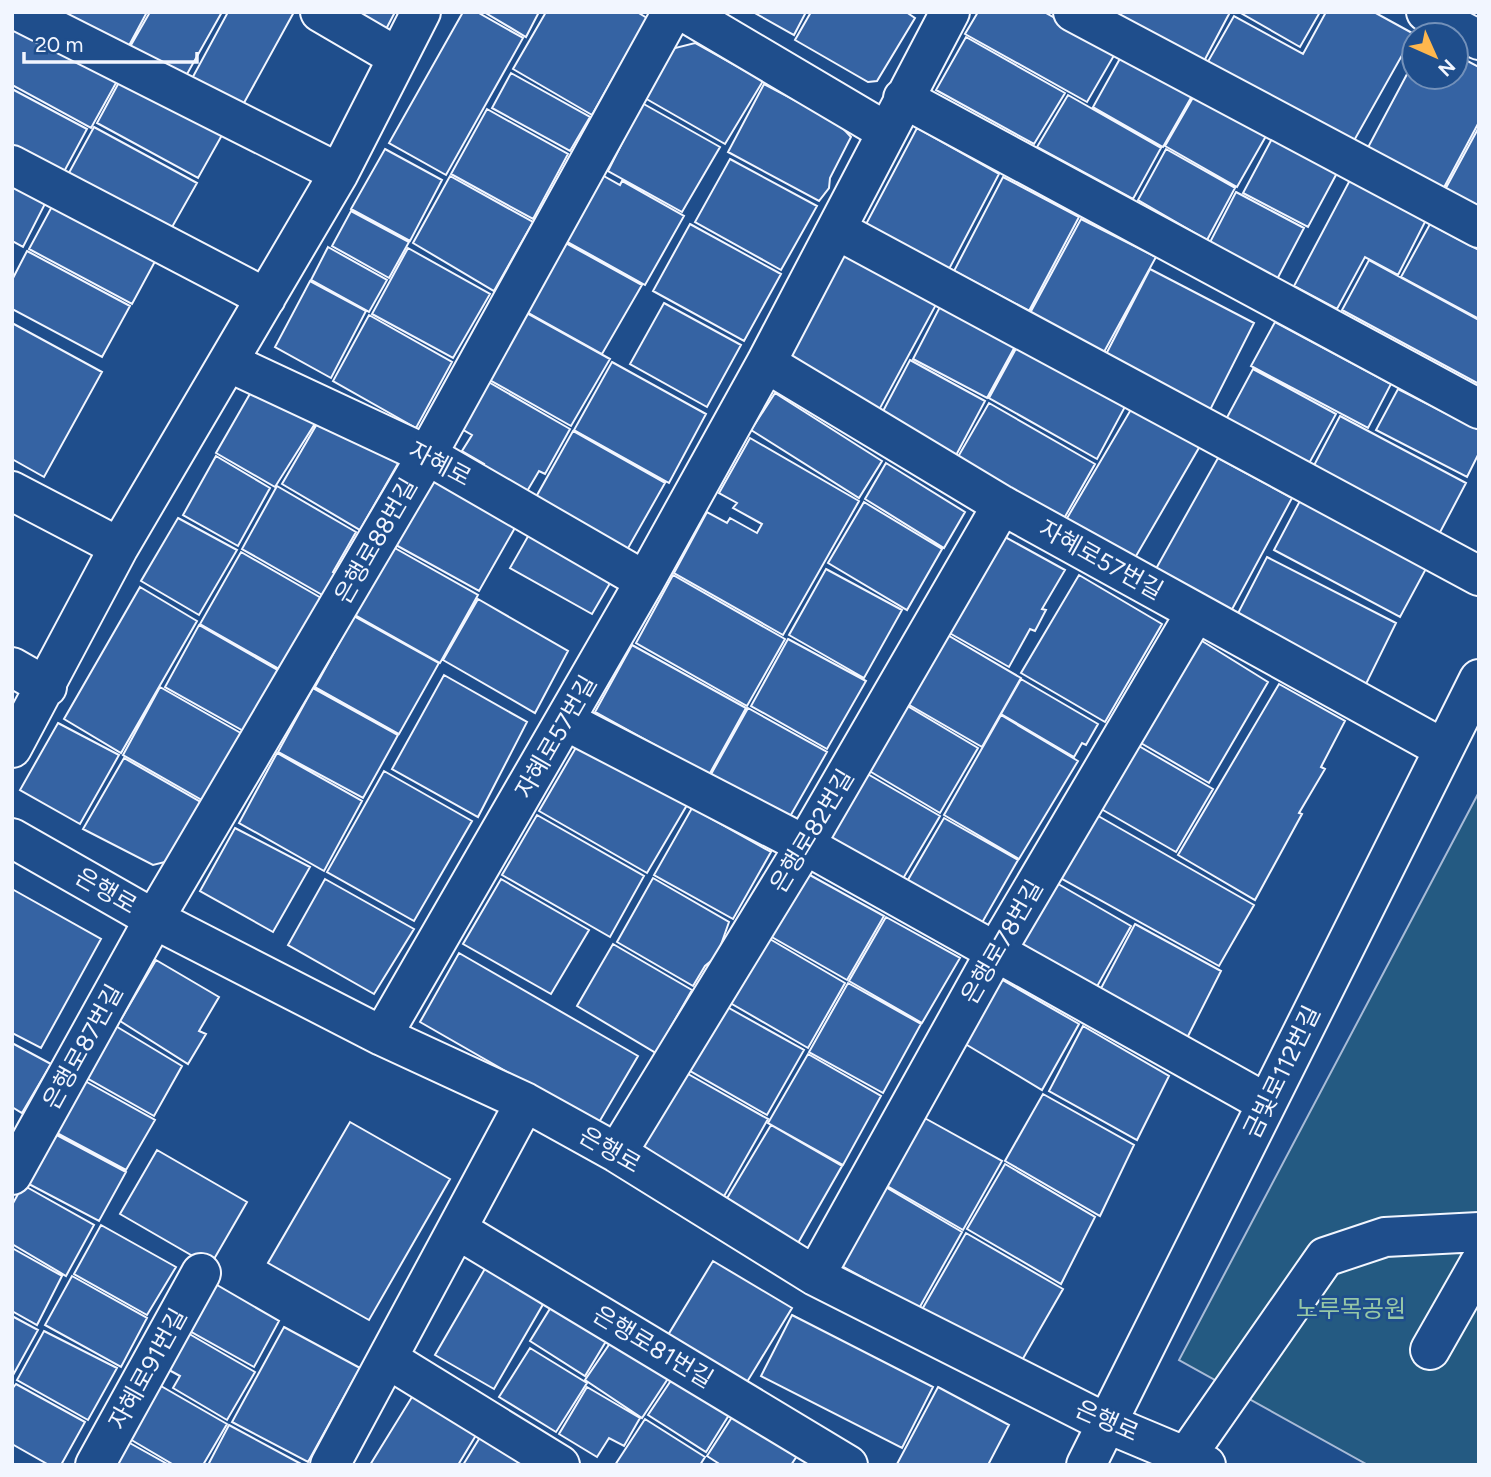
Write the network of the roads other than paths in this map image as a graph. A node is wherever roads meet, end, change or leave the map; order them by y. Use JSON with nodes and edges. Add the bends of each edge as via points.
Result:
{"nodes":[{"id":1,"x":20,"y":12,"type":"edge"},
{"id":2,"x":320,"y":12,"type":"edge"},
{"id":3,"x":421,"y":12,"type":"edge"},
{"id":4,"x":672,"y":12,"type":"edge"},
{"id":5,"x":684,"y":12,"type":"edge"},
{"id":6,"x":950,"y":12,"type":"edge"},
{"id":7,"x":1073,"y":12,"type":"edge"},
{"id":8,"x":1426,"y":12,"type":"edge"},
{"id":9,"x":1479,"y":40,"type":"edge"},
{"id":10,"x":397,"y":57,"type":"junction"},
{"id":11,"x":903,"y":98,"type":"junction"},
{"id":12,"x":887,"y":132,"type":"junction"},
{"id":13,"x":12,"y":165,"type":"edge"},
{"id":14,"x":339,"y":173,"type":"junction"},
{"id":15,"x":1479,"y":228,"type":"edge"},
{"id":16,"x":837,"y":230,"type":"junction"},
{"id":17,"x":266,"y":298,"type":"junction"},
{"id":18,"x":228,"y":362,"type":"junction"},
{"id":19,"x":766,"y":363,"type":"junction"},
{"id":20,"x":1479,"y":409,"type":"edge"},
{"id":21,"x":427,"y":455,"type":"junction"},
{"id":22,"x":12,"y":491,"type":"edge"},
{"id":23,"x":1002,"y":505,"type":"junction"},
{"id":24,"x":119,"y":547,"type":"junction"},
{"id":25,"x":1479,"y":576,"type":"edge"},
{"id":26,"x":645,"y":582,"type":"junction"},
{"id":27,"x":1196,"y":612,"type":"junction"},
{"id":28,"x":12,"y":667,"type":"edge"},
{"id":29,"x":1479,"y":679,"type":"edge"},
{"id":30,"x":47,"y":687,"type":"junction"},
{"id":31,"x":566,"y":720,"type":"junction"},
{"id":32,"x":12,"y":748,"type":"edge"},
{"id":33,"x":1442,"y":748,"type":"junction"},
{"id":34,"x":12,"y":838,"type":"edge"},
{"id":35,"x":805,"y":845,"type":"junction"},
{"id":36,"x":154,"y":919,"type":"junction"},
{"id":37,"x":996,"y":951,"type":"junction"},
{"id":38,"x":382,"y":1036,"type":"junction"},
{"id":39,"x":525,"y":1102,"type":"junction"},
{"id":40,"x":1266,"y":1103,"type":"junction"},
{"id":41,"x":617,"y":1153,"type":"junction"},
{"id":42,"x":12,"y":1175,"type":"edge"},
{"id":43,"x":458,"y":1230,"type":"junction"},
{"id":44,"x":1479,"y":1232,"type":"edge"},
{"id":45,"x":1479,"y":1264,"type":"edge"},
{"id":46,"x":201,"y":1273,"type":"dead end"},
{"id":47,"x":815,"y":1276,"type":"junction"},
{"id":48,"x":1430,"y":1350,"type":"dead end"},
{"id":49,"x":388,"y":1359,"type":"junction"},
{"id":50,"x":1108,"y":1424,"type":"junction"},
{"id":51,"x":1197,"y":1460,"type":"edge"},
{"id":52,"x":95,"y":1465,"type":"edge"},
{"id":53,"x":330,"y":1465,"type":"edge"},
{"id":54,"x":560,"y":1465,"type":"edge"},
{"id":55,"x":848,"y":1465,"type":"edge"},
{"id":56,"x":1086,"y":1465,"type":"edge"}],
"edges":[{"from":1,"to":14,"type":"street"},
{"from":2,"to":10,"type":"street"},
{"from":3,"to":10,"type":"street"},
{"from":4,"to":21,"type":"street","name":"은행로88번길"},
{"from":5,"to":12,"type":"street"},
{"from":6,"to":11,"type":"street","name":"자혜로57번길"},
{"from":7,"to":15,"type":"street"},
{"from":8,"to":9,"type":"street"},
{"from":10,"to":14,"type":"street"},
{"from":11,"to":12,"type":"street","name":"자혜로57번길"},
{"from":11,"to":20,"type":"street"},
{"from":12,"to":16,"type":"street","name":"자혜로57번길"},
{"from":13,"to":17,"type":"street"},
{"from":14,"to":17,"type":"street"},
{"from":16,"to":19,"type":"street","name":"자혜로57번길"},
{"from":16,"to":25,"type":"street"},
{"from":17,"to":18,"type":"street"},
{"from":18,"to":21,"type":"street","name":"자혜로"},
{"from":18,"to":24,"type":"street"},
{"from":19,"to":23,"type":"street","name":"자혜로57번길"},
{"from":19,"to":26,"type":"street","name":"자혜로57번길"},
{"from":21,"to":26,"type":"street","name":"자혜로"},
{"from":21,"to":36,"type":"street","name":"은행로88번길"},
{"from":22,"to":24,"type":"street"},
{"from":23,"to":27,"type":"street","name":"자혜로57번길"},
{"from":23,"to":35,"type":"street","name":"은행로82번길"},
{"from":24,"to":30,"type":"street"},
{"from":26,"to":31,"type":"street","name":"자혜로57번길"},
{"from":27,"to":33,"type":"street","name":"자혜로57번길"},
{"from":27,"to":37,"type":"street","name":"은행로78번길"},
{"from":28,"to":30,"type":"street"},
{"from":29,"to":33,"type":"street","name":"금빛로112번길"},
{"from":30,"to":32,"type":"street"},
{"from":31,"to":35,"type":"street"},
{"from":31,"to":38,"type":"street","name":"자혜로57번길"},
{"from":33,"to":40,"type":"street","name":"금빛로112번길"},
{"from":34,"to":36,"type":"street","name":"은행로"},
{"from":35,"to":37,"type":"street"},
{"from":35,"to":41,"type":"street","name":"은행로82번길"},
{"from":36,"to":38,"type":"street","name":"은행로"},
{"from":36,"to":42,"type":"street","name":"은행로87번길"},
{"from":37,"to":40,"type":"street"},
{"from":37,"to":47,"type":"street","name":"은행로78번길"},
{"from":38,"to":39,"type":"street","name":"은행로"},
{"from":39,"to":41,"type":"street","name":"은행로"},
{"from":39,"to":43,"type":"street"},
{"from":40,"to":50,"type":"street","name":"금빛로112번길"},
{"from":41,"to":47,"type":"street","name":"은행로"},
{"from":43,"to":49,"type":"street"},
{"from":43,"to":55,"type":"street","name":"은행로81번길"},
{"from":44,"to":51,"type":"street","via":[[1385,1237],[1325,1257]]},
{"from":45,"to":48,"type":"street"},
{"from":46,"to":52,"type":"street","name":"자혜로91번길"},
{"from":47,"to":50,"type":"street","name":"은행로"},
{"from":49,"to":53,"type":"street"},
{"from":49,"to":54,"type":"street"},
{"from":50,"to":51,"type":"street","name":"은행로"},
{"from":50,"to":56,"type":"street","name":"금빛로112번길"}]}
